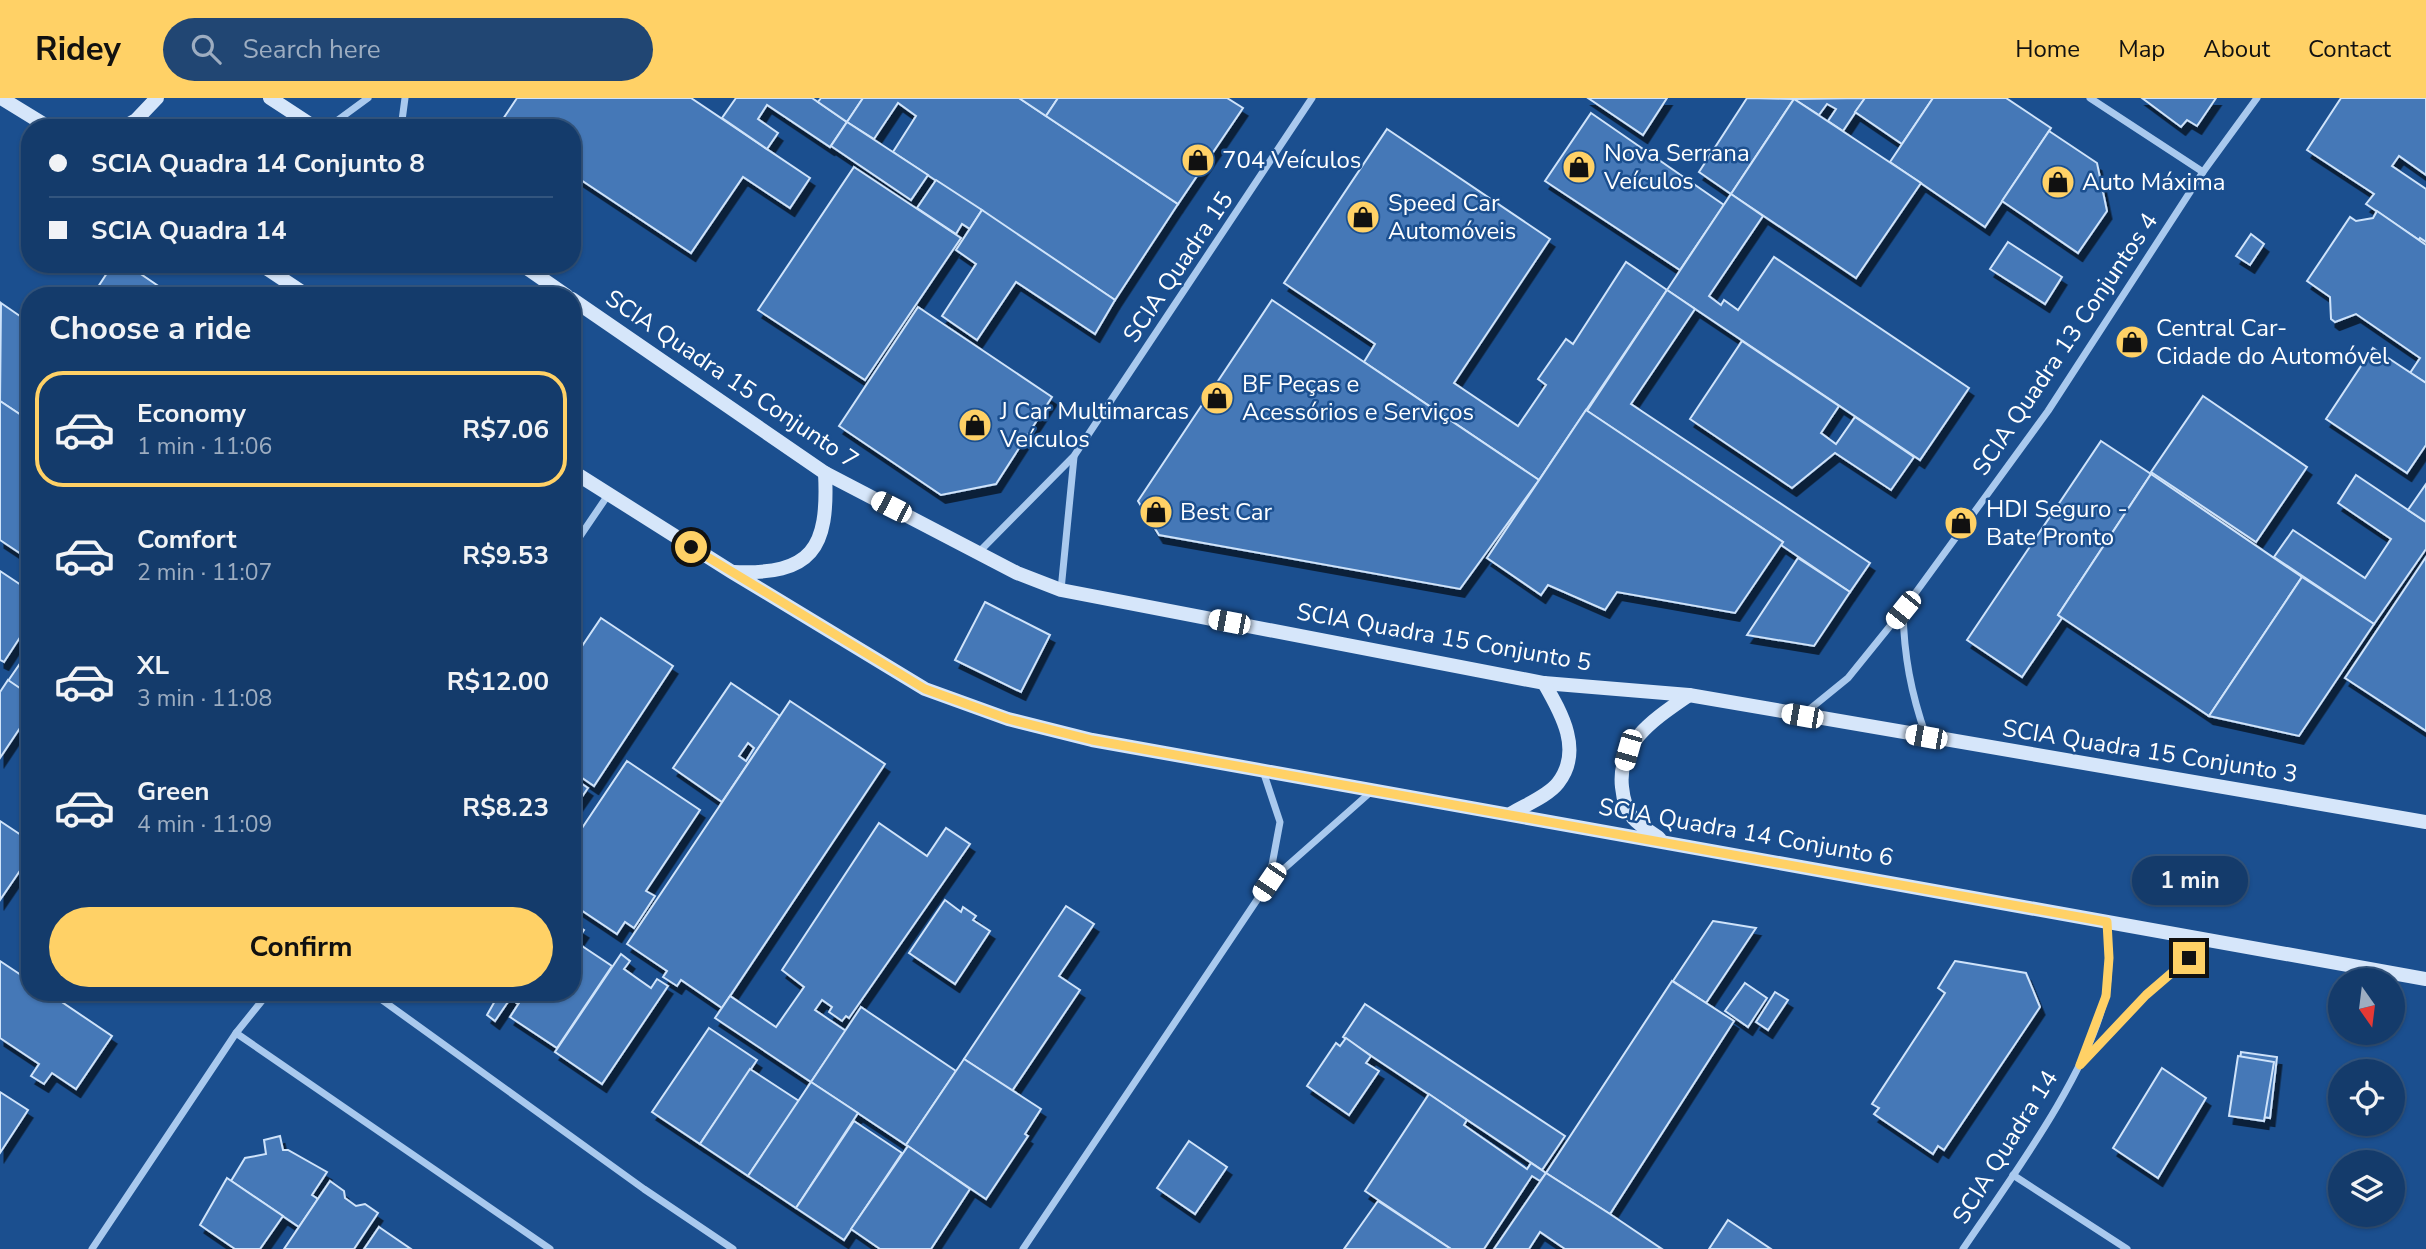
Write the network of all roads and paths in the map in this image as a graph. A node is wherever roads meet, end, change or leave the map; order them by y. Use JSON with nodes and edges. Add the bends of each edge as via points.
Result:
{"nodes":[{"id":1,"x":1,"y":98,"type":"edge"},
{"id":2,"x":157,"y":98,"type":"edge"},
{"id":3,"x":270,"y":98,"type":"edge"},
{"id":4,"x":368,"y":98,"type":"edge"},
{"id":5,"x":405,"y":98,"type":"edge"},
{"id":6,"x":1312,"y":98,"type":"edge"},
{"id":7,"x":2090,"y":98,"type":"edge"},
{"id":8,"x":2257,"y":98,"type":"edge"},
{"id":9,"x":35,"y":119,"type":"edge"},
{"id":10,"x":137,"y":119,"type":"edge"},
{"id":11,"x":302,"y":119,"type":"edge"},
{"id":12,"x":339,"y":119,"type":"edge"},
{"id":13,"x":402,"y":119,"type":"edge"},
{"id":14,"x":2203,"y":172,"type":"junction"},
{"id":15,"x":273,"y":273,"type":"edge"},
{"id":16,"x":534,"y":273,"type":"edge"},
{"id":17,"x":294,"y":287,"type":"edge"},
{"id":18,"x":554,"y":287,"type":"edge"},
{"id":19,"x":581,"y":305,"type":"edge"},
{"id":20,"x":1074,"y":456,"type":"junction"},
{"id":21,"x":825,"y":473,"type":"junction"},
{"id":22,"x":581,"y":477,"type":"edge"},
{"id":23,"x":608,"y":495,"type":"junction"},
{"id":24,"x":581,"y":535,"type":"edge"},
{"id":25,"x":979,"y":551,"type":"junction"},
{"id":26,"x":732,"y":572,"type":"junction"},
{"id":27,"x":1017,"y":573,"type":"joint"},
{"id":28,"x":1061,"y":590,"type":"junction"},
{"id":29,"x":1903,"y":610,"type":"junction"},
{"id":30,"x":1544,"y":683,"type":"junction"},
{"id":31,"x":1689,"y":695,"type":"junction"},
{"id":32,"x":1802,"y":716,"type":"junction"},
{"id":33,"x":1867,"y":727,"type":"joint"},
{"id":34,"x":1926,"y":737,"type":"junction"},
{"id":35,"x":1263,"y":769,"type":"junction"},
{"id":36,"x":1375,"y":789,"type":"junction"},
{"id":37,"x":1512,"y":813,"type":"junction"},
{"id":38,"x":2426,"y":822,"type":"edge"},
{"id":39,"x":1661,"y":840,"type":"junction"},
{"id":40,"x":1269,"y":882,"type":"junction"},
{"id":41,"x":2107,"y":922,"type":"junction"},
{"id":42,"x":2208,"y":940,"type":"junction"},
{"id":43,"x":2426,"y":979,"type":"edge"},
{"id":44,"x":262,"y":1001,"type":"edge"},
{"id":45,"x":383,"y":1001,"type":"edge"},
{"id":46,"x":236,"y":1033,"type":"junction"},
{"id":47,"x":2080,"y":1065,"type":"junction"},
{"id":48,"x":2013,"y":1175,"type":"junction"},
{"id":49,"x":92,"y":1249,"type":"edge"},
{"id":50,"x":550,"y":1249,"type":"edge"},
{"id":51,"x":733,"y":1249,"type":"edge"},
{"id":52,"x":1023,"y":1249,"type":"edge"},
{"id":53,"x":1964,"y":1249,"type":"edge"},
{"id":54,"x":2127,"y":1249,"type":"edge"}],
"edges":[{"from":1,"to":9,"type":"main road"},
{"from":2,"to":10,"type":"main road"},
{"from":3,"to":11,"type":"main road"},
{"from":4,"to":12,"type":"street"},
{"from":5,"to":13,"type":"street"},
{"from":6,"to":20,"type":"street","name":"SCIA Quadra 15"},
{"from":7,"to":14,"type":"street"},
{"from":8,"to":14,"type":"street","name":"SCIA Quadra 13 Conjuntos 4"},
{"from":14,"to":29,"type":"street","name":"SCIA Quadra 13 Conjuntos 4","via":[[2048,411]]},
{"from":15,"to":17,"type":"main road"},
{"from":16,"to":18,"type":"main road","name":"SCIA Quadra 15 Conjunto 7"},
{"from":19,"to":21,"type":"main road","name":"SCIA Quadra 15 Conjunto 7"},
{"from":20,"to":25,"type":"street","name":"SCIA Quadra 15"},
{"from":20,"to":28,"type":"street","name":"SCIA Quadra 15"},
{"from":21,"to":25,"type":"main road","name":"SCIA Quadra 15 Conjunto 7"},
{"from":21,"to":26,"type":"main road","via":[[827,506],[809,556],[787,569]]},
{"from":22,"to":23,"type":"main road","name":"SCIA Quadra 14 Conjunto 6"},
{"from":23,"to":24,"type":"street"},
{"from":23,"to":26,"type":"main road","name":"SCIA Quadra 14 Conjunto 6"},
{"from":25,"to":27,"type":"main road","name":"SCIA Quadra 15 Conjunto 7"},
{"from":26,"to":35,"type":"main road","name":"SCIA Quadra 14 Conjunto 6","via":[[925,689],[1008,719],[1092,740]]},
{"from":27,"to":28,"type":"main road","name":"SCIA Quadra 15 Conjunto 5"},
{"from":28,"to":30,"type":"main road","name":"SCIA Quadra 15 Conjunto 5"},
{"from":29,"to":32,"type":"street","name":"SCIA Quadra 13 Conjuntos 4","via":[[1847,678]]},
{"from":29,"to":34,"type":"street","via":[[1909,686]]},
{"from":30,"to":31,"type":"main road","name":"SCIA Quadra 15 Conjunto 5"},
{"from":30,"to":37,"type":"main road","via":[[1563,717],[1569,763],[1556,785]]},
{"from":31,"to":32,"type":"main road","name":"SCIA Quadra 15 Conjunto 5"},
{"from":31,"to":39,"type":"main road","via":[[1647,725],[1628,750],[1620,775],[1632,818]]},
{"from":32,"to":33,"type":"main road","name":"SCIA Quadra 15 Conjunto 5"},
{"from":33,"to":34,"type":"main road","name":"SCIA Quadra 15 Conjunto 3"},
{"from":34,"to":38,"type":"main road","name":"SCIA Quadra 15 Conjunto 3"},
{"from":35,"to":36,"type":"main road","name":"SCIA Quadra 14 Conjunto 6"},
{"from":35,"to":40,"type":"street","via":[[1280,822]]},
{"from":36,"to":37,"type":"main road","name":"SCIA Quadra 14 Conjunto 6"},
{"from":36,"to":40,"type":"street"},
{"from":37,"to":39,"type":"main road","name":"SCIA Quadra 14 Conjunto 6"},
{"from":39,"to":41,"type":"main road","name":"SCIA Quadra 14 Conjunto 6"},
{"from":40,"to":52,"type":"street"},
{"from":41,"to":42,"type":"main road","name":"SCIA Quadra 14 Conjunto 6"},
{"from":41,"to":47,"type":"street","name":"SCIA Quadra 14","via":[[2106,996]]},
{"from":42,"to":43,"type":"main road","name":"SCIA Quadra 14 Conjunto 6"},
{"from":42,"to":47,"type":"street","name":"SCIA Quadra 14","via":[[2146,995]]},
{"from":44,"to":46,"type":"street"},
{"from":45,"to":51,"type":"street"},
{"from":46,"to":49,"type":"street"},
{"from":46,"to":50,"type":"street"},
{"from":47,"to":48,"type":"street","name":"SCIA Quadra 14"},
{"from":48,"to":53,"type":"street","name":"SCIA Quadra 14"},
{"from":48,"to":54,"type":"street"}]}
